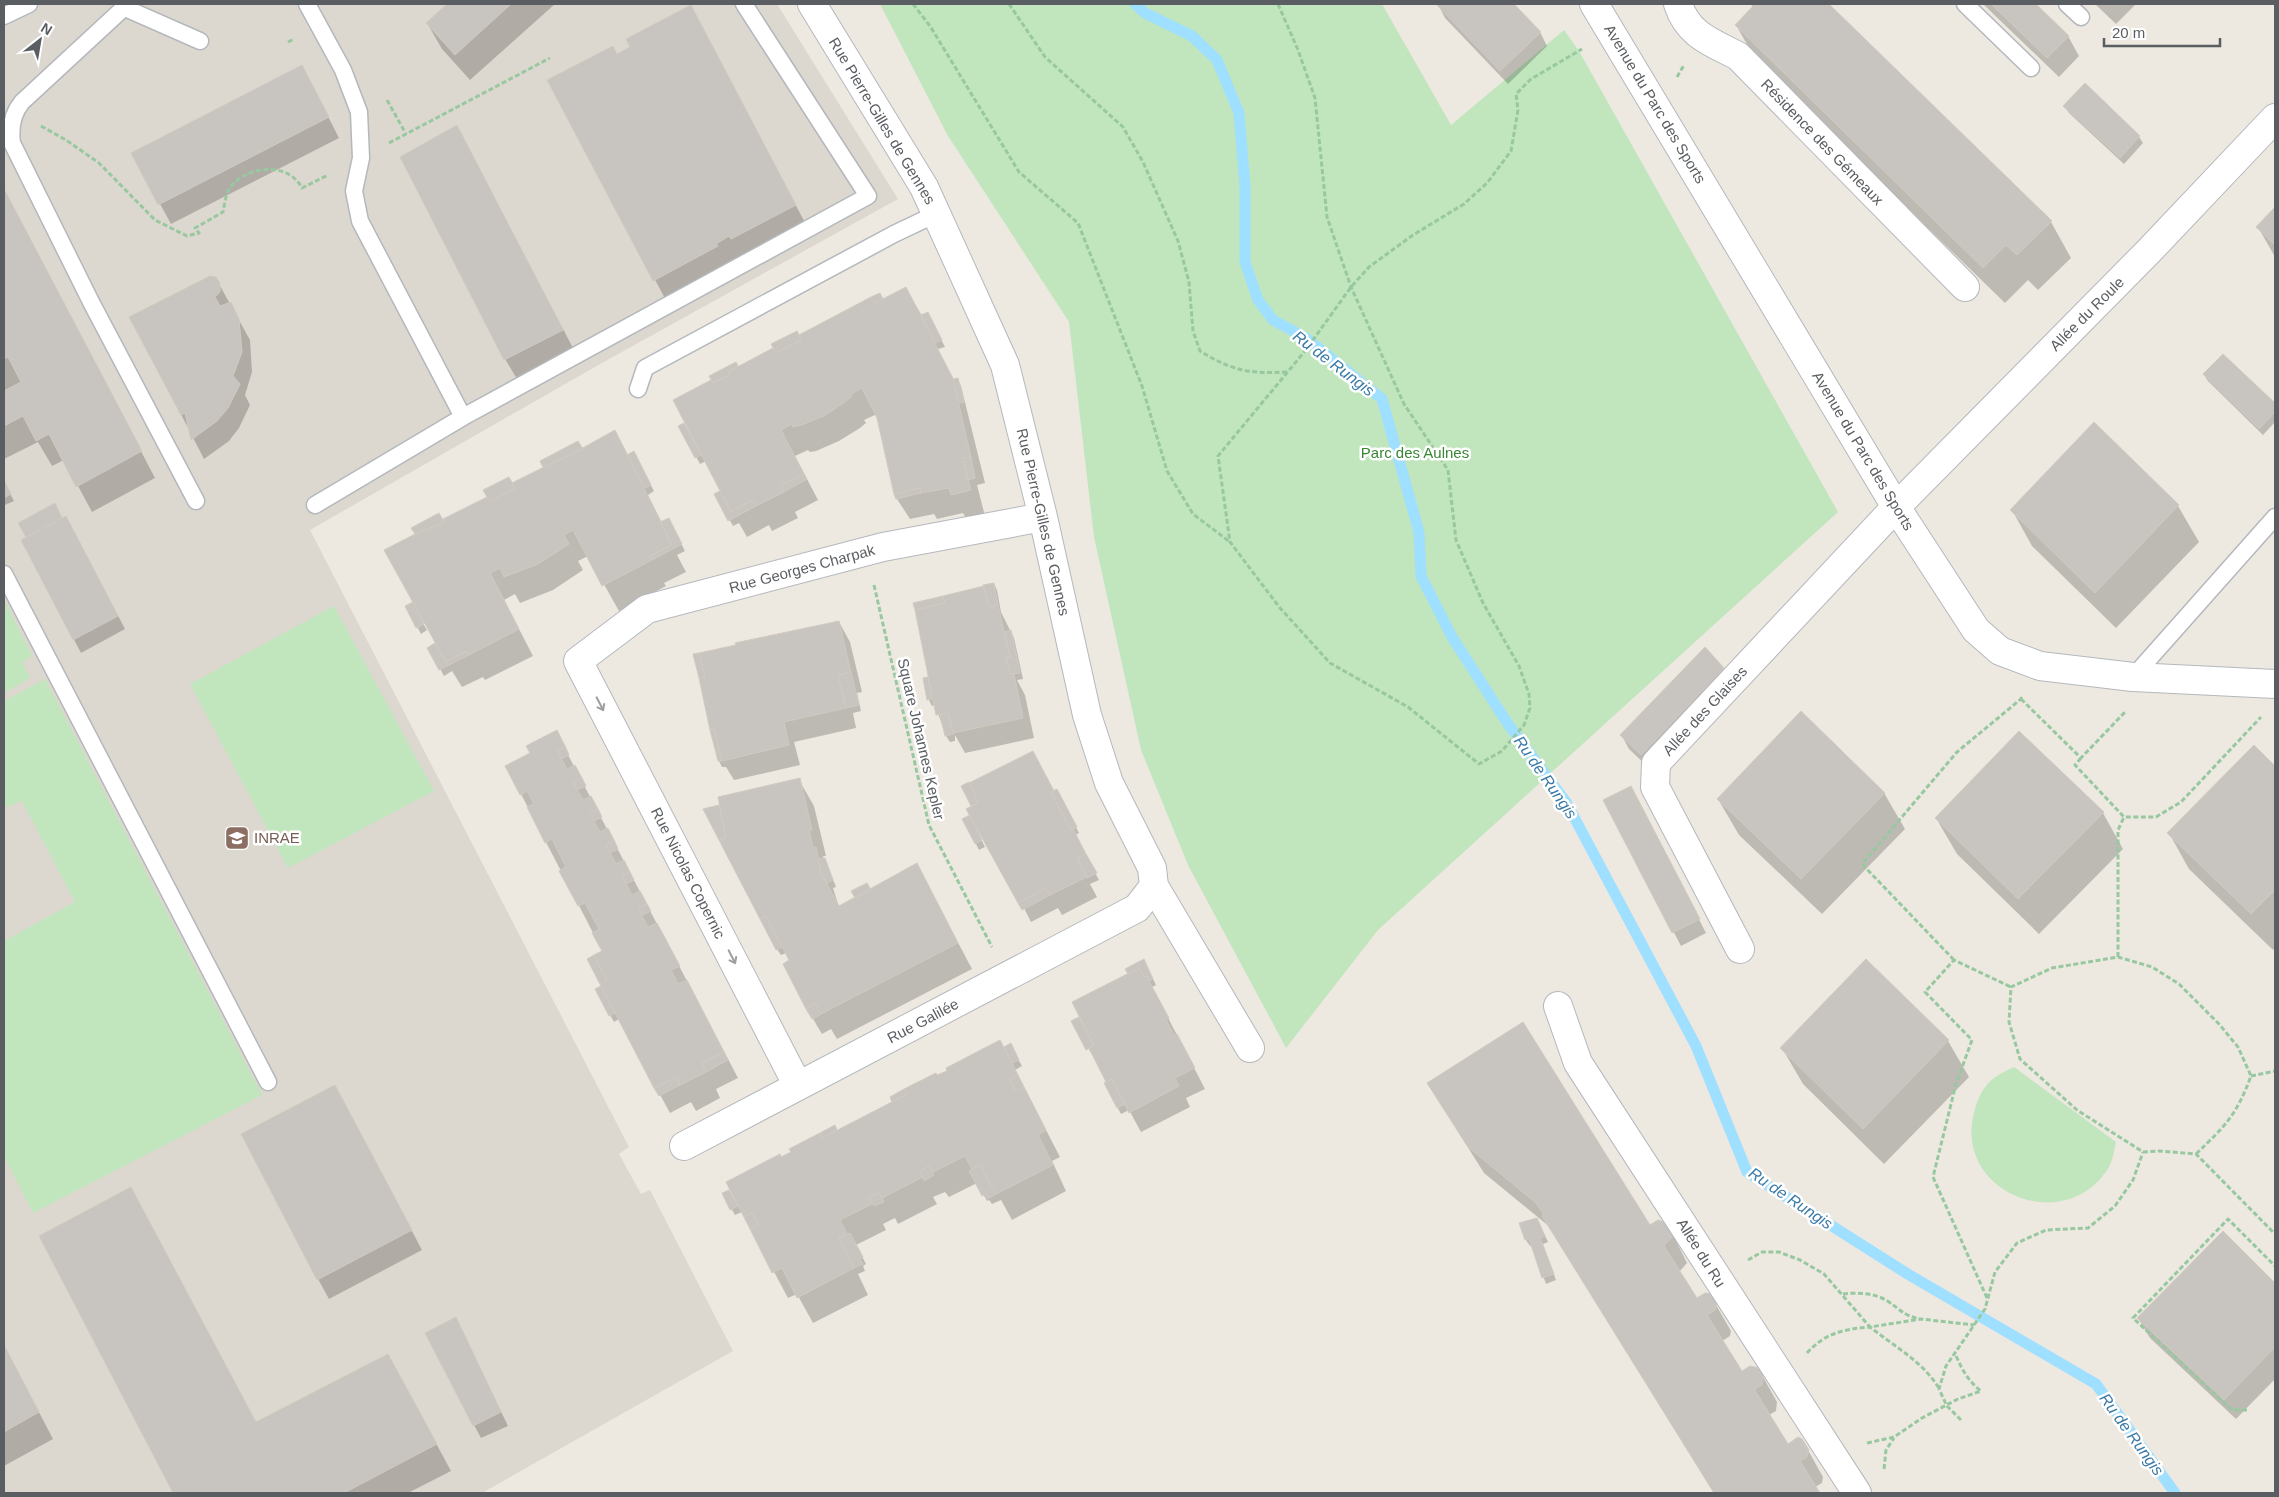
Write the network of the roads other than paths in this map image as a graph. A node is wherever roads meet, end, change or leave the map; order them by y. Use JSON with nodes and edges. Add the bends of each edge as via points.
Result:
{"nodes":[{"id":1,"x":29,"y":4,"type":"edge"},
{"id":2,"x":307,"y":4,"type":"edge"},
{"id":3,"x":744,"y":4,"type":"edge"},
{"id":4,"x":812,"y":4,"type":"edge"},
{"id":5,"x":1594,"y":4,"type":"edge"},
{"id":6,"x":1678,"y":4,"type":"edge"},
{"id":7,"x":1964,"y":4,"type":"edge"},
{"id":8,"x":2067,"y":4,"type":"edge"},
{"id":9,"x":126,"y":6,"type":"edge"},
{"id":10,"x":4,"y":16,"type":"edge"},
{"id":11,"x":2081,"y":17,"type":"dead end"},
{"id":12,"x":200,"y":41,"type":"dead end"},
{"id":13,"x":2031,"y":68,"type":"dead end"},
{"id":14,"x":2275,"y":118,"type":"edge"},
{"id":15,"x":936,"y":214,"type":"junction"},
{"id":16,"x":1965,"y":288,"type":"dead end"},
{"id":17,"x":638,"y":389,"type":"dead end"},
{"id":18,"x":463,"y":418,"type":"junction"},
{"id":19,"x":196,"y":502,"type":"dead end"},
{"id":20,"x":315,"y":505,"type":"dead end"},
{"id":21,"x":1896,"y":507,"type":"junction"},
{"id":22,"x":1043,"y":517,"type":"junction"},
{"id":23,"x":2275,"y":518,"type":"edge"},
{"id":24,"x":4,"y":574,"type":"edge"},
{"id":25,"x":578,"y":661,"type":"joint"},
{"id":26,"x":2145,"y":678,"type":"junction"},
{"id":27,"x":2275,"y":684,"type":"edge"},
{"id":28,"x":1154,"y":886,"type":"junction"},
{"id":29,"x":1740,"y":949,"type":"dead end"},
{"id":30,"x":1558,"y":1006,"type":"dead end"},
{"id":31,"x":1250,"y":1048,"type":"dead end"},
{"id":32,"x":268,"y":1082,"type":"dead end"},
{"id":33,"x":798,"y":1086,"type":"junction"},
{"id":34,"x":684,"y":1146,"type":"dead end"},
{"id":35,"x":1857,"y":1493,"type":"edge"}],
"edges":[{"from":1,"to":10,"type":"lane"},
{"from":2,"to":18,"type":"lane","via":[[343,70],[360,112],[361,158],[354,191],[360,220]]},
{"from":3,"to":18,"type":"lane","via":[[868,196]]},
{"from":4,"to":15,"type":"street","name":"Rue Pierre-Gilles de Gennes","via":[[914,171]]},
{"from":5,"to":21,"type":"street","name":"Avenue du Parc des Sports"},
{"from":6,"to":16,"type":"street","name":"Résidence des Gémeaux","via":[[1682,19],[1700,37],[1738,56]]},
{"from":7,"to":13,"type":"lane"},
{"from":8,"to":11,"type":"lane"},
{"from":9,"to":12,"type":"lane"},
{"from":9,"to":19,"type":"lane","via":[[16,109],[11,133],[14,148],[91,302]]},
{"from":14,"to":21,"type":"street","name":"Allée du Roule","via":[[2148,252]]},
{"from":15,"to":17,"type":"lane","via":[[645,368]]},
{"from":15,"to":22,"type":"street","name":"Rue Pierre-Gilles de Gennes","via":[[1005,365]]},
{"from":18,"to":20,"type":"lane"},
{"from":21,"to":26,"type":"street","name":"Avenue du Parc des Sports","via":[[1976,630],[2000,651],[2034,664]]},
{"from":21,"to":29,"type":"street","name":"Allée des Glaises","via":[[1656,763],[1655,787]]},
{"from":22,"to":25,"type":"street","name":"Rue Georges Charpak","via":[[866,552],[647,609]]},
{"from":22,"to":28,"type":"street","name":"Rue Pierre-Gilles de Gennes","via":[[1087,715],[1109,784],[1152,868]]},
{"from":23,"to":26,"type":"lane"},
{"from":24,"to":32,"type":"lane"},
{"from":25,"to":33,"type":"street","name":"Rue Nicolas Copernic","one_way":true},
{"from":26,"to":27,"type":"street","name":"Avenue du Parc des Sports"},
{"from":28,"to":31,"type":"street","name":"Rue Pierre-Gilles de Gennes"},
{"from":28,"to":33,"type":"street","name":"Rue Galilée","via":[[1136,908]]},
{"from":30,"to":35,"type":"street","name":"Allée du Ru","via":[[1578,1063]]},
{"from":33,"to":34,"type":"street","name":"Rue Galilée"}]}
